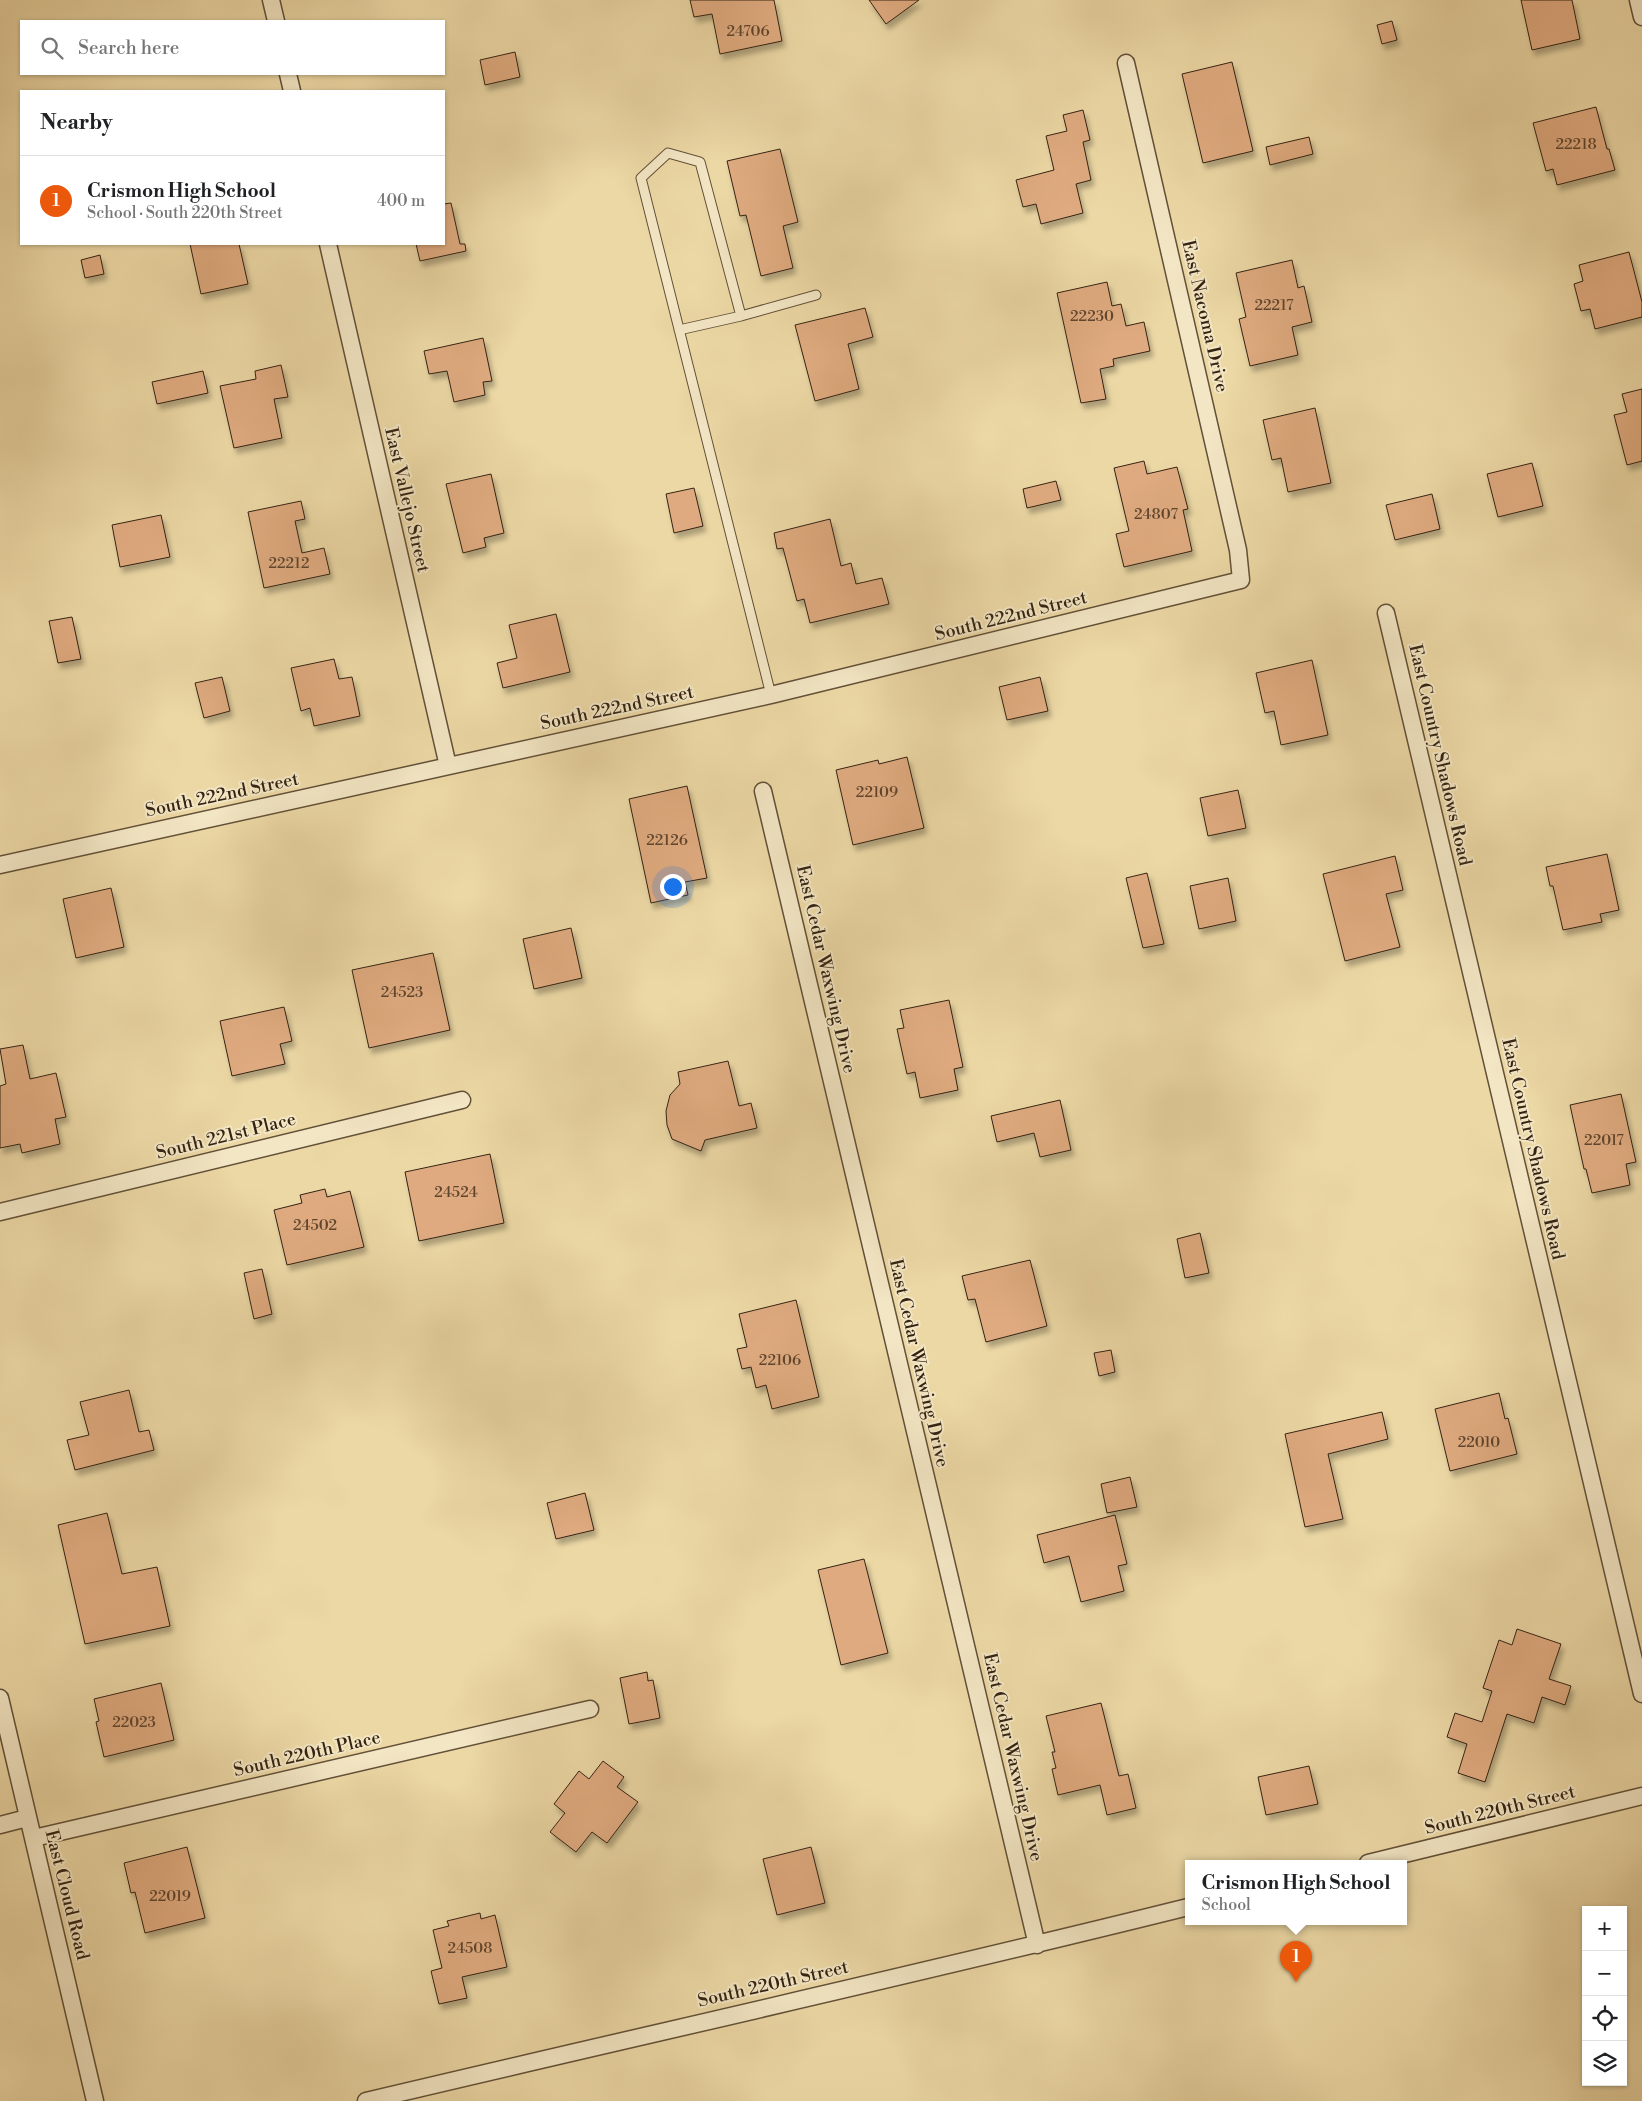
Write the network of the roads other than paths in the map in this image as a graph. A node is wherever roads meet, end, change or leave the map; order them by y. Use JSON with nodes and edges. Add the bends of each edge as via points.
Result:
{"nodes":[{"id":1,"x":272,"y":0,"type":"edge"},
{"id":2,"x":1638,"y":0,"type":"edge"},
{"id":3,"x":1642,"y":17,"type":"edge"},
{"id":4,"x":276,"y":20,"type":"edge"},
{"id":5,"x":1126,"y":62,"type":"dead end"},
{"id":6,"x":288,"y":75,"type":"edge"},
{"id":7,"x":292,"y":90,"type":"edge"},
{"id":8,"x":328,"y":245,"type":"edge"},
{"id":9,"x":816,"y":295,"type":"dead end"},
{"id":10,"x":741,"y":316,"type":"junction"},
{"id":11,"x":679,"y":330,"type":"junction"},
{"id":12,"x":1241,"y":580,"type":"joint"},
{"id":13,"x":1386,"y":613,"type":"dead end"},
{"id":14,"x":770,"y":695,"type":"junction"},
{"id":15,"x":448,"y":766,"type":"junction"},
{"id":16,"x":763,"y":791,"type":"dead end"},
{"id":17,"x":0,"y":865,"type":"edge"},
{"id":18,"x":462,"y":1100,"type":"dead end"},
{"id":19,"x":0,"y":1212,"type":"edge"},
{"id":20,"x":1642,"y":1694,"type":"edge"},
{"id":21,"x":0,"y":1698,"type":"edge"},
{"id":22,"x":590,"y":1709,"type":"dead end"},
{"id":23,"x":1642,"y":1796,"type":"edge"},
{"id":24,"x":27,"y":1818,"type":"junction"},
{"id":25,"x":0,"y":1825,"type":"edge"},
{"id":26,"x":34,"y":1838,"type":"junction"},
{"id":27,"x":1380,"y":1860,"type":"edge"},
{"id":28,"x":1185,"y":1908,"type":"edge"},
{"id":29,"x":1036,"y":1945,"type":"junction"},
{"id":30,"x":95,"y":2101,"type":"edge"},
{"id":31,"x":366,"y":2101,"type":"edge"}],
"edges":[{"from":1,"to":4,"type":"street"},
{"from":2,"to":3,"type":"street"},
{"from":5,"to":12,"type":"street","name":"East Nacoma Drive","via":[[1238,550]]},
{"from":6,"to":7,"type":"street"},
{"from":8,"to":15,"type":"street","name":"East Vallejo Street"},
{"from":9,"to":10,"type":"lane"},
{"from":10,"to":11,"type":"lane"},
{"from":10,"to":11,"type":"lane","via":[[700,162],[668,153],[640,178]]},
{"from":11,"to":14,"type":"lane"},
{"from":12,"to":14,"type":"street","name":"South 222nd Street"},
{"from":13,"to":20,"type":"street","name":"East Country Shadows Road"},
{"from":14,"to":15,"type":"street","name":"South 222nd Street"},
{"from":15,"to":17,"type":"street","name":"South 222nd Street"},
{"from":16,"to":29,"type":"street","name":"East Cedar Waxwing Drive"},
{"from":18,"to":19,"type":"street","name":"South 221st Place"},
{"from":21,"to":24,"type":"street","name":"East Cloud Road"},
{"from":22,"to":26,"type":"street","name":"South 220th Place"},
{"from":23,"to":27,"type":"street","name":"South 220th Street"},
{"from":24,"to":25,"type":"street"},
{"from":24,"to":26,"type":"street","name":"East Cloud Road"},
{"from":26,"to":30,"type":"street","name":"East Cloud Road"},
{"from":28,"to":29,"type":"street","name":"South 220th Street"},
{"from":29,"to":31,"type":"street","name":"South 220th Street"}]}
